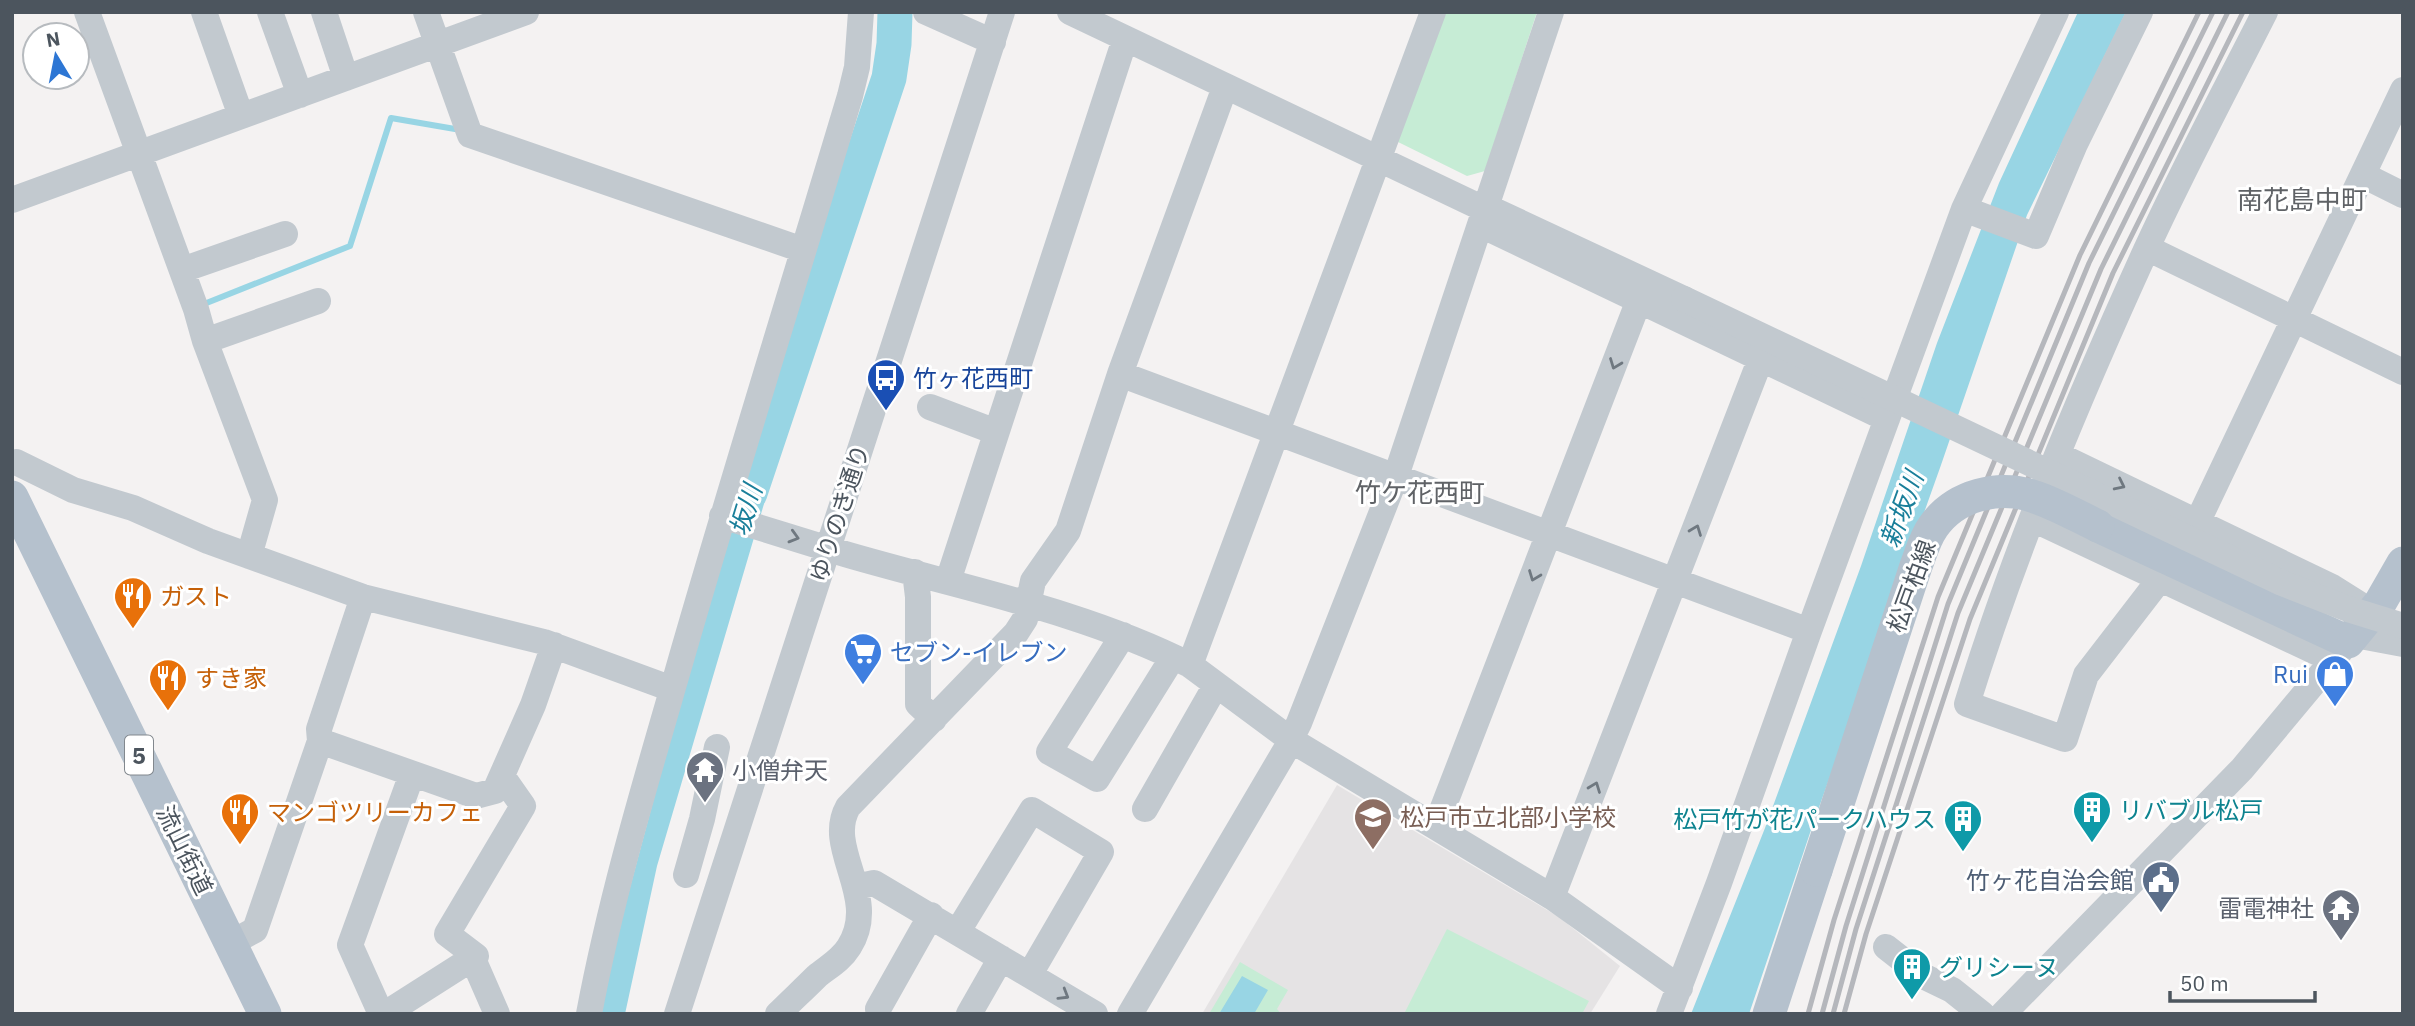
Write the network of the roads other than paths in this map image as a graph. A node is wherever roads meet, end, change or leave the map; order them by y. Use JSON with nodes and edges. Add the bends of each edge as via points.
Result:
{"nodes":[{"id":1,"x":87,"y":12,"type":"edge"},
{"id":2,"x":204,"y":12,"type":"edge"},
{"id":3,"x":270,"y":12,"type":"edge"},
{"id":4,"x":324,"y":12,"type":"edge"},
{"id":5,"x":426,"y":12,"type":"edge"},
{"id":6,"x":526,"y":12,"type":"edge"},
{"id":7,"x":861,"y":12,"type":"edge"},
{"id":8,"x":926,"y":12,"type":"edge"},
{"id":9,"x":1002,"y":12,"type":"edge"},
{"id":10,"x":1070,"y":12,"type":"edge"},
{"id":11,"x":1433,"y":12,"type":"edge"},
{"id":12,"x":1551,"y":12,"type":"edge"},
{"id":13,"x":2056,"y":12,"type":"edge"},
{"id":14,"x":2140,"y":12,"type":"edge"},
{"id":15,"x":2265,"y":12,"type":"edge"},
{"id":16,"x":1125,"y":39,"type":"junction"},
{"id":17,"x":993,"y":42,"type":"junction"},
{"id":18,"x":438,"y":45,"type":"junction"},
{"id":19,"x":346,"y":78,"type":"junction"},
{"id":20,"x":1225,"y":87,"type":"junction"},
{"id":21,"x":2403,"y":90,"type":"edge"},
{"id":22,"x":300,"y":95,"type":"junction"},
{"id":23,"x":241,"y":116,"type":"junction"},
{"id":24,"x":139,"y":153,"type":"junction"},
{"id":25,"x":1378,"y":159,"type":"junction"},
{"id":26,"x":2363,"y":175,"type":"junction"},
{"id":27,"x":2403,"y":195,"type":"edge"},
{"id":28,"x":12,"y":200,"type":"edge"},
{"id":29,"x":1964,"y":209,"type":"junction"},
{"id":30,"x":1485,"y":214,"type":"junction"},
{"id":31,"x":285,"y":234,"type":"dead end"},
{"id":32,"x":2147,"y":248,"type":"junction"},
{"id":33,"x":803,"y":250,"type":"junction"},
{"id":34,"x":182,"y":270,"type":"junction"},
{"id":35,"x":1639,"y":300,"type":"junction"},
{"id":36,"x":318,"y":301,"type":"dead end"},
{"id":37,"x":2295,"y":319,"type":"junction"},
{"id":38,"x":205,"y":341,"type":"junction"},
{"id":39,"x":1761,"y":358,"type":"junction"},
{"id":40,"x":2399,"y":362,"type":"edge"},
{"id":41,"x":1120,"y":374,"type":"junction"},
{"id":42,"x":930,"y":407,"type":"dead end"},
{"id":43,"x":1887,"y":419,"type":"junction"},
{"id":44,"x":1275,"y":431,"type":"junction"},
{"id":45,"x":996,"y":432,"type":"junction"},
{"id":46,"x":2058,"y":456,"type":"junction"},
{"id":47,"x":12,"y":463,"type":"edge"},
{"id":48,"x":1395,"y":476,"type":"junction"},
{"id":49,"x":12,"y":497,"type":"edge"},
{"id":50,"x":725,"y":517,"type":"junction"},
{"id":51,"x":2033,"y":519,"type":"junction"},
{"id":52,"x":2197,"y":523,"type":"junction"},
{"id":53,"x":1550,"y":535,"type":"junction"},
{"id":54,"x":827,"y":547,"type":"junction"},
{"id":55,"x":249,"y":556,"type":"junction"},
{"id":56,"x":2403,"y":563,"type":"edge"},
{"id":57,"x":915,"y":572,"type":"junction"},
{"id":58,"x":2160,"y":579,"type":"junction"},
{"id":59,"x":948,"y":580,"type":"junction"},
{"id":60,"x":1676,"y":581,"type":"junction"},
{"id":61,"x":363,"y":597,"type":"junction"},
{"id":62,"x":1029,"y":603,"type":"junction"},
{"id":63,"x":2403,"y":626,"type":"edge"},
{"id":64,"x":2365,"y":627,"type":"edge"},
{"id":65,"x":1809,"y":631,"type":"junction"},
{"id":66,"x":1123,"y":635,"type":"junction"},
{"id":67,"x":2403,"y":644,"type":"edge"},
{"id":68,"x":554,"y":645,"type":"junction"},
{"id":69,"x":1181,"y":661,"type":"junction"},
{"id":70,"x":1216,"y":685,"type":"junction"},
{"id":71,"x":672,"y":689,"type":"junction"},
{"id":72,"x":934,"y":719,"type":"junction"},
{"id":73,"x":1292,"y":740,"type":"junction"},
{"id":74,"x":320,"y":741,"type":"junction"},
{"id":75,"x":717,"y":747,"type":"dead end"},
{"id":76,"x":412,"y":774,"type":"junction"},
{"id":77,"x":502,"y":776,"type":"junction"},
{"id":78,"x":1145,"y":809,"type":"dead end"},
{"id":79,"x":1436,"y":826,"type":"junction"},
{"id":80,"x":686,"y":875,"type":"dead end"},
{"id":81,"x":856,"y":887,"type":"junction"},
{"id":82,"x":1552,"y":897,"type":"junction"},
{"id":83,"x":931,"y":915,"type":"junction"},
{"id":84,"x":958,"y":931,"type":"junction"},
{"id":85,"x":231,"y":943,"type":"junction"},
{"id":86,"x":1886,"y":947,"type":"dead end"},
{"id":87,"x":1001,"y":958,"type":"junction"},
{"id":88,"x":474,"y":959,"type":"junction"},
{"id":89,"x":1030,"y":974,"type":"junction"},
{"id":90,"x":1680,"y":988,"type":"junction"},
{"id":91,"x":878,"y":1009,"type":"dead end"},
{"id":92,"x":1999,"y":1013,"type":"edge"},
{"id":93,"x":265,"y":1014,"type":"edge"},
{"id":94,"x":383,"y":1014,"type":"edge"},
{"id":95,"x":496,"y":1014,"type":"edge"},
{"id":96,"x":589,"y":1014,"type":"edge"},
{"id":97,"x":677,"y":1014,"type":"edge"},
{"id":98,"x":778,"y":1014,"type":"edge"},
{"id":99,"x":970,"y":1014,"type":"edge"},
{"id":100,"x":1095,"y":1014,"type":"edge"},
{"id":101,"x":1130,"y":1014,"type":"edge"},
{"id":102,"x":1670,"y":1014,"type":"edge"},
{"id":103,"x":1769,"y":1014,"type":"edge"}],
"edges":[{"from":1,"to":24,"type":"street"},
{"from":2,"to":23,"type":"street"},
{"from":3,"to":22,"type":"street"},
{"from":4,"to":19,"type":"street"},
{"from":5,"to":18,"type":"street"},
{"from":6,"to":18,"type":"street"},
{"from":7,"to":33,"type":"street","via":[[858,67]]},
{"from":8,"to":17,"type":"street"},
{"from":9,"to":17,"type":"street","name":"ゆりのき通り"},
{"from":10,"to":16,"type":"street"},
{"from":11,"to":25,"type":"street"},
{"from":12,"to":30,"type":"street"},
{"from":13,"to":29,"type":"street"},
{"from":14,"to":29,"type":"street","via":[[2036,236]]},
{"from":15,"to":32,"type":"street"},
{"from":16,"to":20,"type":"street"},
{"from":16,"to":45,"type":"street"},
{"from":17,"to":54,"type":"street","name":"ゆりのき通り"},
{"from":18,"to":19,"type":"street"},
{"from":18,"to":33,"type":"street","via":[[470,135]]},
{"from":19,"to":22,"type":"street"},
{"from":20,"to":25,"type":"street"},
{"from":20,"to":41,"type":"street"},
{"from":21,"to":26,"type":"street"},
{"from":22,"to":23,"type":"street"},
{"from":23,"to":24,"type":"street"},
{"from":24,"to":28,"type":"street"},
{"from":24,"to":34,"type":"street"},
{"from":25,"to":30,"type":"street"},
{"from":25,"to":44,"type":"street"},
{"from":26,"to":27,"type":"street"},
{"from":26,"to":37,"type":"street"},
{"from":29,"to":43,"type":"street"},
{"from":30,"to":35,"type":"street"},
{"from":30,"to":48,"type":"street"},
{"from":30,"to":63,"type":"street","bridge":true,"via":[[1684,299],[2282,583]]},
{"from":31,"to":34,"type":"street"},
{"from":32,"to":37,"type":"street"},
{"from":32,"to":46,"type":"street"},
{"from":33,"to":50,"type":"street"},
{"from":34,"to":38,"type":"street"},
{"from":35,"to":39,"type":"street"},
{"from":35,"to":53,"type":"street","one_way":true},
{"from":36,"to":38,"type":"street"},
{"from":37,"to":40,"type":"street"},
{"from":37,"to":52,"type":"street"},
{"from":38,"to":55,"type":"street","via":[[265,500]]},
{"from":39,"to":43,"type":"street"},
{"from":60,"to":39,"type":"street","one_way":true},
{"from":41,"to":44,"type":"street"},
{"from":41,"to":62,"type":"street","via":[[1068,531],[1033,580]]},
{"from":42,"to":45,"type":"street"},
{"from":43,"to":65,"type":"street"},
{"from":44,"to":48,"type":"street"},
{"from":44,"to":69,"type":"street"},
{"from":45,"to":59,"type":"street"},
{"from":46,"to":51,"type":"street"},
{"from":46,"to":52,"type":"street","one_way":true},
{"from":47,"to":55,"type":"street"},
{"from":48,"to":53,"type":"street"},
{"from":48,"to":73,"type":"street"},
{"from":49,"to":85,"type":"main road","name":"流山街道","number":"5"},
{"from":50,"to":54,"type":"street","one_way":true},
{"from":50,"to":71,"type":"street"},
{"from":51,"to":58,"type":"street"},
{"from":51,"to":58,"type":"street","via":[[1967,704],[2065,739],[2086,675]]},
{"from":52,"to":64,"type":"street","via":[[2332,587]]},
{"from":53,"to":60,"type":"street"},
{"from":53,"to":79,"type":"street","one_way":true},
{"from":54,"to":57,"type":"street"},
{"from":54,"to":97,"type":"street","name":"ゆりのき通り"},
{"from":55,"to":61,"type":"street"},
{"from":56,"to":64,"type":"main road"},
{"from":57,"to":59,"type":"street"},
{"from":57,"to":72,"type":"street","via":[[918,704]]},
{"from":58,"to":64,"type":"street"},
{"from":59,"to":62,"type":"street"},
{"from":60,"to":65,"type":"street"},
{"from":82,"to":60,"type":"street","one_way":true},
{"from":61,"to":68,"type":"street"},
{"from":61,"to":74,"type":"street"},
{"from":62,"to":66,"type":"street"},
{"from":62,"to":72,"type":"street","via":[[1016,633]]},
{"from":64,"to":67,"type":"street"},
{"from":64,"to":92,"type":"street","via":[[2242,769]]},
{"from":64,"to":103,"type":"main road","name":"松戸柏線","bridge":true,"via":[[2098,526],[2034,496],[1987,492],[1957,505],[1931,529],[1916,566]]},
{"from":65,"to":90,"type":"street"},
{"from":66,"to":69,"type":"street"},
{"from":66,"to":69,"type":"street","via":[[1049,752],[1097,779]]},
{"from":68,"to":71,"type":"street"},
{"from":68,"to":77,"type":"street"},
{"from":69,"to":70,"type":"street"},
{"from":70,"to":73,"type":"street"},
{"from":70,"to":78,"type":"street"},
{"from":71,"to":96,"type":"street","via":[[621,872]]},
{"from":72,"to":81,"type":"street","via":[[842,817],[840,830]]},
{"from":73,"to":79,"type":"street"},
{"from":73,"to":101,"type":"street"},
{"from":74,"to":76,"type":"street"},
{"from":74,"to":85,"type":"street","via":[[256,930]]},
{"from":75,"to":80,"type":"street"},
{"from":76,"to":77,"type":"street","via":[[476,796],[495,791]]},
{"from":76,"to":94,"type":"street","via":[[350,945]]},
{"from":77,"to":88,"type":"street","via":[[523,806],[447,934],[476,956]]},
{"from":79,"to":82,"type":"street"},
{"from":81,"to":83,"type":"street","via":[[874,883]]},
{"from":81,"to":98,"type":"street","via":[[858,929],[850,947]]},
{"from":82,"to":90,"type":"street"},
{"from":83,"to":84,"type":"street"},
{"from":83,"to":91,"type":"street"},
{"from":84,"to":87,"type":"street"},
{"from":84,"to":89,"type":"street","via":[[1032,810],[1101,852]]},
{"from":85,"to":93,"type":"main road","name":"流山街道","number":"5"},
{"from":86,"to":92,"type":"street","via":[[1923,976]]},
{"from":87,"to":89,"type":"street"},
{"from":87,"to":99,"type":"street"},
{"from":88,"to":94,"type":"street"},
{"from":88,"to":95,"type":"street"},
{"from":89,"to":100,"type":"street","one_way":true},
{"from":90,"to":102,"type":"street"}]}
